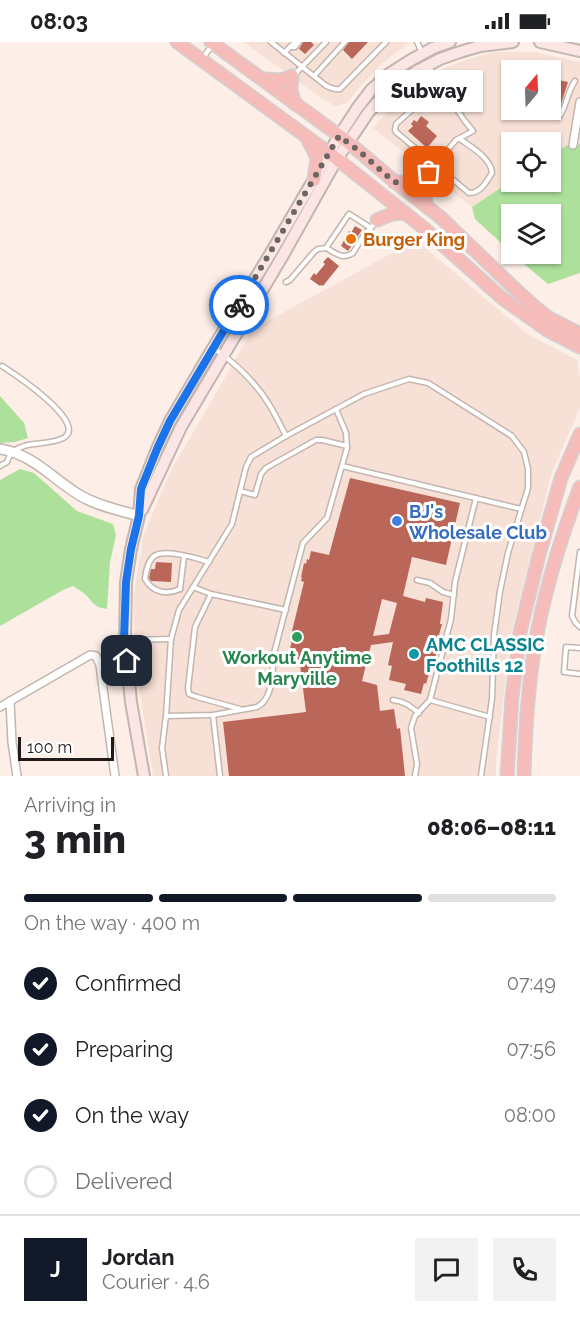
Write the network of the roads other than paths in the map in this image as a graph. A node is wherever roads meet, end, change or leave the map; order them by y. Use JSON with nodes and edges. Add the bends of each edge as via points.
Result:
{"nodes":[{"id":1,"x":177,"y":42,"type":"edge"},
{"id":2,"x":213,"y":42,"type":"edge"},
{"id":3,"x":272,"y":42,"type":"edge"},
{"id":4,"x":295,"y":42,"type":"edge"},
{"id":5,"x":299,"y":42,"type":"edge"},
{"id":6,"x":326,"y":42,"type":"edge"},
{"id":7,"x":345,"y":42,"type":"edge"},
{"id":8,"x":386,"y":42,"type":"edge"},
{"id":9,"x":417,"y":42,"type":"edge"},
{"id":10,"x":450,"y":42,"type":"edge"},
{"id":11,"x":513,"y":42,"type":"edge"},
{"id":12,"x":540,"y":42,"type":"edge"},
{"id":13,"x":290,"y":47,"type":"junction"},
{"id":14,"x":580,"y":51,"type":"edge"},
{"id":15,"x":284,"y":53,"type":"junction"},
{"id":16,"x":423,"y":54,"type":"junction"},
{"id":17,"x":202,"y":60,"type":"junction"},
{"id":18,"x":428,"y":65,"type":"junction"},
{"id":19,"x":301,"y":67,"type":"junction"},
{"id":20,"x":292,"y":76,"type":"junction"},
{"id":21,"x":314,"y":76,"type":"junction"},
{"id":22,"x":263,"y":79,"type":"junction"},
{"id":23,"x":575,"y":81,"type":"dead end"},
{"id":24,"x":442,"y":86,"type":"junction"},
{"id":25,"x":580,"y":102,"type":"edge"},
{"id":26,"x":295,"y":104,"type":"junction"},
{"id":27,"x":561,"y":115,"type":"edge"},
{"id":28,"x":306,"y":136,"type":"junction"},
{"id":29,"x":459,"y":138,"type":"junction"},
{"id":30,"x":343,"y":139,"type":"junction"},
{"id":31,"x":573,"y":145,"type":"dead end"},
{"id":32,"x":333,"y":156,"type":"junction"},
{"id":33,"x":432,"y":168,"type":"junction"},
{"id":34,"x":314,"y":180,"type":"junction"},
{"id":35,"x":394,"y":182,"type":"junction"},
{"id":36,"x":380,"y":192,"type":"junction"},
{"id":37,"x":428,"y":208,"type":"junction"},
{"id":38,"x":405,"y":213,"type":"junction"},
{"id":39,"x":374,"y":224,"type":"junction"},
{"id":40,"x":326,"y":248,"type":"junction"},
{"id":41,"x":286,"y":282,"type":"dead end"},
{"id":42,"x":549,"y":318,"type":"junction"},
{"id":43,"x":580,"y":324,"type":"edge"},
{"id":44,"x":580,"y":334,"type":"edge"},
{"id":45,"x":568,"y":341,"type":"junction"},
{"id":46,"x":580,"y":346,"type":"edge"},
{"id":47,"x":213,"y":348,"type":"junction"},
{"id":48,"x":580,"y":351,"type":"edge"},
{"id":49,"x":224,"y":355,"type":"junction"},
{"id":50,"x":2,"y":366,"type":"dead end"},
{"id":51,"x":336,"y":409,"type":"junction"},
{"id":52,"x":580,"y":434,"type":"edge"},
{"id":53,"x":286,"y":435,"type":"junction"},
{"id":54,"x":347,"y":446,"type":"junction"},
{"id":55,"x":0,"y":449,"type":"edge"},
{"id":56,"x":11,"y":452,"type":"junction"},
{"id":57,"x":0,"y":466,"type":"edge"},
{"id":58,"x":342,"y":466,"type":"junction"},
{"id":59,"x":580,"y":487,"type":"edge"},
{"id":60,"x":240,"y":491,"type":"junction"},
{"id":61,"x":476,"y":498,"type":"junction"},
{"id":62,"x":521,"y":509,"type":"junction"},
{"id":63,"x":139,"y":516,"type":"junction"},
{"id":64,"x":580,"y":552,"type":"edge"},
{"id":65,"x":184,"y":556,"type":"junction"},
{"id":66,"x":150,"y":562,"type":"junction"},
{"id":67,"x":208,"y":562,"type":"junction"},
{"id":68,"x":151,"y":569,"type":"dead end"},
{"id":69,"x":417,"y":580,"type":"dead end"},
{"id":70,"x":193,"y":587,"type":"junction"},
{"id":71,"x":180,"y":589,"type":"junction"},
{"id":72,"x":188,"y":594,"type":"junction"},
{"id":73,"x":211,"y":594,"type":"junction"},
{"id":74,"x":454,"y":596,"type":"junction"},
{"id":75,"x":286,"y":610,"type":"junction"},
{"id":76,"x":580,"y":627,"type":"edge"},
{"id":77,"x":171,"y":639,"type":"junction"},
{"id":78,"x":124,"y":640,"type":"junction"},
{"id":79,"x":580,"y":648,"type":"edge"},
{"id":80,"x":580,"y":674,"type":"edge"},
{"id":81,"x":393,"y":700,"type":"dead end"},
{"id":82,"x":430,"y":700,"type":"junction"},
{"id":83,"x":10,"y":701,"type":"junction"},
{"id":84,"x":0,"y":707,"type":"edge"},
{"id":85,"x":241,"y":710,"type":"junction"},
{"id":86,"x":418,"y":713,"type":"junction"},
{"id":87,"x":213,"y":715,"type":"junction"},
{"id":88,"x":166,"y":716,"type":"junction"},
{"id":89,"x":490,"y":717,"type":"junction"},
{"id":90,"x":16,"y":776,"type":"edge"},
{"id":91,"x":115,"y":776,"type":"edge"},
{"id":92,"x":144,"y":776,"type":"edge"},
{"id":93,"x":166,"y":776,"type":"edge"},
{"id":94,"x":220,"y":776,"type":"edge"},
{"id":95,"x":415,"y":776,"type":"edge"},
{"id":96,"x":481,"y":776,"type":"edge"},
{"id":97,"x":507,"y":776,"type":"edge"},
{"id":98,"x":524,"y":776,"type":"edge"}],
"edges":[{"from":1,"to":17,"type":"highway"},
{"from":2,"to":17,"type":"lane"},
{"from":2,"to":22,"type":"highway"},
{"from":3,"to":15,"type":"lane"},
{"from":4,"to":13,"type":"lane"},
{"from":5,"to":13,"type":"lane"},
{"from":6,"to":19,"type":"lane"},
{"from":7,"to":21,"type":"lane"},
{"from":8,"to":21,"type":"lane","via":[[340,89],[333,90]]},
{"from":9,"to":16,"type":"lane"},
{"from":10,"to":16,"type":"main road"},
{"from":11,"to":18,"type":"main road","via":[[460,52]]},
{"from":12,"to":14,"type":"main road"},
{"from":13,"to":15,"type":"lane"},
{"from":15,"to":19,"type":"lane"},
{"from":16,"to":18,"type":"lane"},
{"from":16,"to":30,"type":"main road","via":[[371,90]]},
{"from":17,"to":28,"type":"highway"},
{"from":18,"to":24,"type":"lane"},
{"from":18,"to":30,"type":"main road","via":[[382,97]]},
{"from":19,"to":20,"type":"lane"},
{"from":19,"to":21,"type":"lane"},
{"from":20,"to":22,"type":"highway"},
{"from":20,"to":26,"type":"highway"},
{"from":22,"to":26,"type":"highway"},
{"from":23,"to":27,"type":"lane"},
{"from":24,"to":29,"type":"lane","via":[[473,131]]},
{"from":24,"to":33,"type":"lane","via":[[395,128]]},
{"from":25,"to":31,"type":"street"},
{"from":26,"to":30,"type":"highway"},
{"from":28,"to":32,"type":"highway"},
{"from":28,"to":34,"type":"highway","via":[[317,158]]},
{"from":29,"to":33,"type":"lane"},
{"from":29,"to":33,"type":"lane","via":[[492,167],[479,190],[470,193]]},
{"from":30,"to":32,"type":"main road"},
{"from":30,"to":35,"type":"highway"},
{"from":32,"to":34,"type":"main road"},
{"from":32,"to":36,"type":"highway"},
{"from":32,"to":49,"type":"main road","via":[[282,257]]},
{"from":33,"to":35,"type":"highway","via":[[418,180]]},
{"from":33,"to":37,"type":"highway","via":[[424,183]]},
{"from":34,"to":47,"type":"main road"},
{"from":35,"to":37,"type":"highway"},
{"from":36,"to":38,"type":"highway"},
{"from":36,"to":39,"type":"highway","via":[[380,210]]},
{"from":37,"to":42,"type":"highway"},
{"from":38,"to":39,"type":"highway","via":[[392,214]]},
{"from":38,"to":45,"type":"highway","via":[[502,298]]},
{"from":39,"to":40,"type":"lane","via":[[350,255],[345,257]]},
{"from":39,"to":40,"type":"lane","via":[[349,214]]},
{"from":40,"to":41,"type":"lane","via":[[314,252]]},
{"from":42,"to":43,"type":"highway"},
{"from":42,"to":44,"type":"highway"},
{"from":45,"to":46,"type":"highway"},
{"from":45,"to":48,"type":"highway"},
{"from":47,"to":49,"type":"lane"},
{"from":47,"to":63,"type":"main road","via":[[163,435],[141,489]]},
{"from":49,"to":53,"type":"lane","via":[[270,405]]},
{"from":49,"to":63,"type":"main road","via":[[181,427]]},
{"from":50,"to":56,"type":"lane","via":[[44,397],[61,414],[68,429],[65,437]]},
{"from":51,"to":53,"type":"lane"},
{"from":51,"to":54,"type":"lane"},
{"from":51,"to":62,"type":"lane","via":[[364,394],[409,380],[428,383],[512,436],[524,452],[528,488]]},
{"from":52,"to":97,"type":"highway","via":[[561,478],[520,632]]},
{"from":53,"to":60,"type":"lane","via":[[251,457]]},
{"from":54,"to":58,"type":"lane"},
{"from":54,"to":60,"type":"lane","via":[[316,440],[266,468],[255,495]]},
{"from":55,"to":56,"type":"street"},
{"from":56,"to":57,"type":"lane","via":[[7,462]]},
{"from":56,"to":63,"type":"street","via":[[35,462],[85,498]]},
{"from":58,"to":61,"type":"lane"},
{"from":58,"to":75,"type":"lane","via":[[327,518],[303,543]]},
{"from":59,"to":98,"type":"highway","via":[[555,557],[538,631]]},
{"from":60,"to":67,"type":"lane","via":[[232,524]]},
{"from":61,"to":62,"type":"lane"},
{"from":61,"to":74,"type":"lane"},
{"from":62,"to":89,"type":"lane","via":[[500,591]]},
{"from":63,"to":78,"type":"main road","via":[[126,582]]},
{"from":64,"to":76,"type":"lane","via":[[572,616]]},
{"from":65,"to":66,"type":"lane","via":[[160,553]]},
{"from":65,"to":67,"type":"lane"},
{"from":65,"to":71,"type":"lane"},
{"from":66,"to":68,"type":"lane"},
{"from":66,"to":71,"type":"lane","via":[[145,579],[154,590],[172,593]]},
{"from":67,"to":70,"type":"lane"},
{"from":69,"to":74,"type":"lane"},
{"from":70,"to":72,"type":"lane"},
{"from":70,"to":73,"type":"lane"},
{"from":71,"to":72,"type":"lane"},
{"from":72,"to":77,"type":"lane","via":[[178,610]]},
{"from":73,"to":75,"type":"lane"},
{"from":73,"to":85,"type":"lane","via":[[195,627],[189,693]]},
{"from":74,"to":82,"type":"lane","via":[[452,619]]},
{"from":75,"to":85,"type":"lane","via":[[273,657],[269,691],[262,704]]},
{"from":77,"to":78,"type":"lane"},
{"from":77,"to":88,"type":"lane"},
{"from":78,"to":92,"type":"main road"},
{"from":79,"to":80,"type":"lane","via":[[567,647],[564,672]]},
{"from":81,"to":86,"type":"lane","via":[[408,704]]},
{"from":82,"to":86,"type":"lane"},
{"from":82,"to":89,"type":"lane"},
{"from":83,"to":84,"type":"street"},
{"from":83,"to":90,"type":"street"},
{"from":83,"to":91,"type":"street","via":[[90,655],[96,656]]},
{"from":85,"to":87,"type":"lane"},
{"from":86,"to":95,"type":"lane","via":[[411,728]]},
{"from":87,"to":88,"type":"lane"},
{"from":87,"to":94,"type":"lane"},
{"from":88,"to":93,"type":"lane","via":[[162,748]]},
{"from":89,"to":96,"type":"lane"}]}
